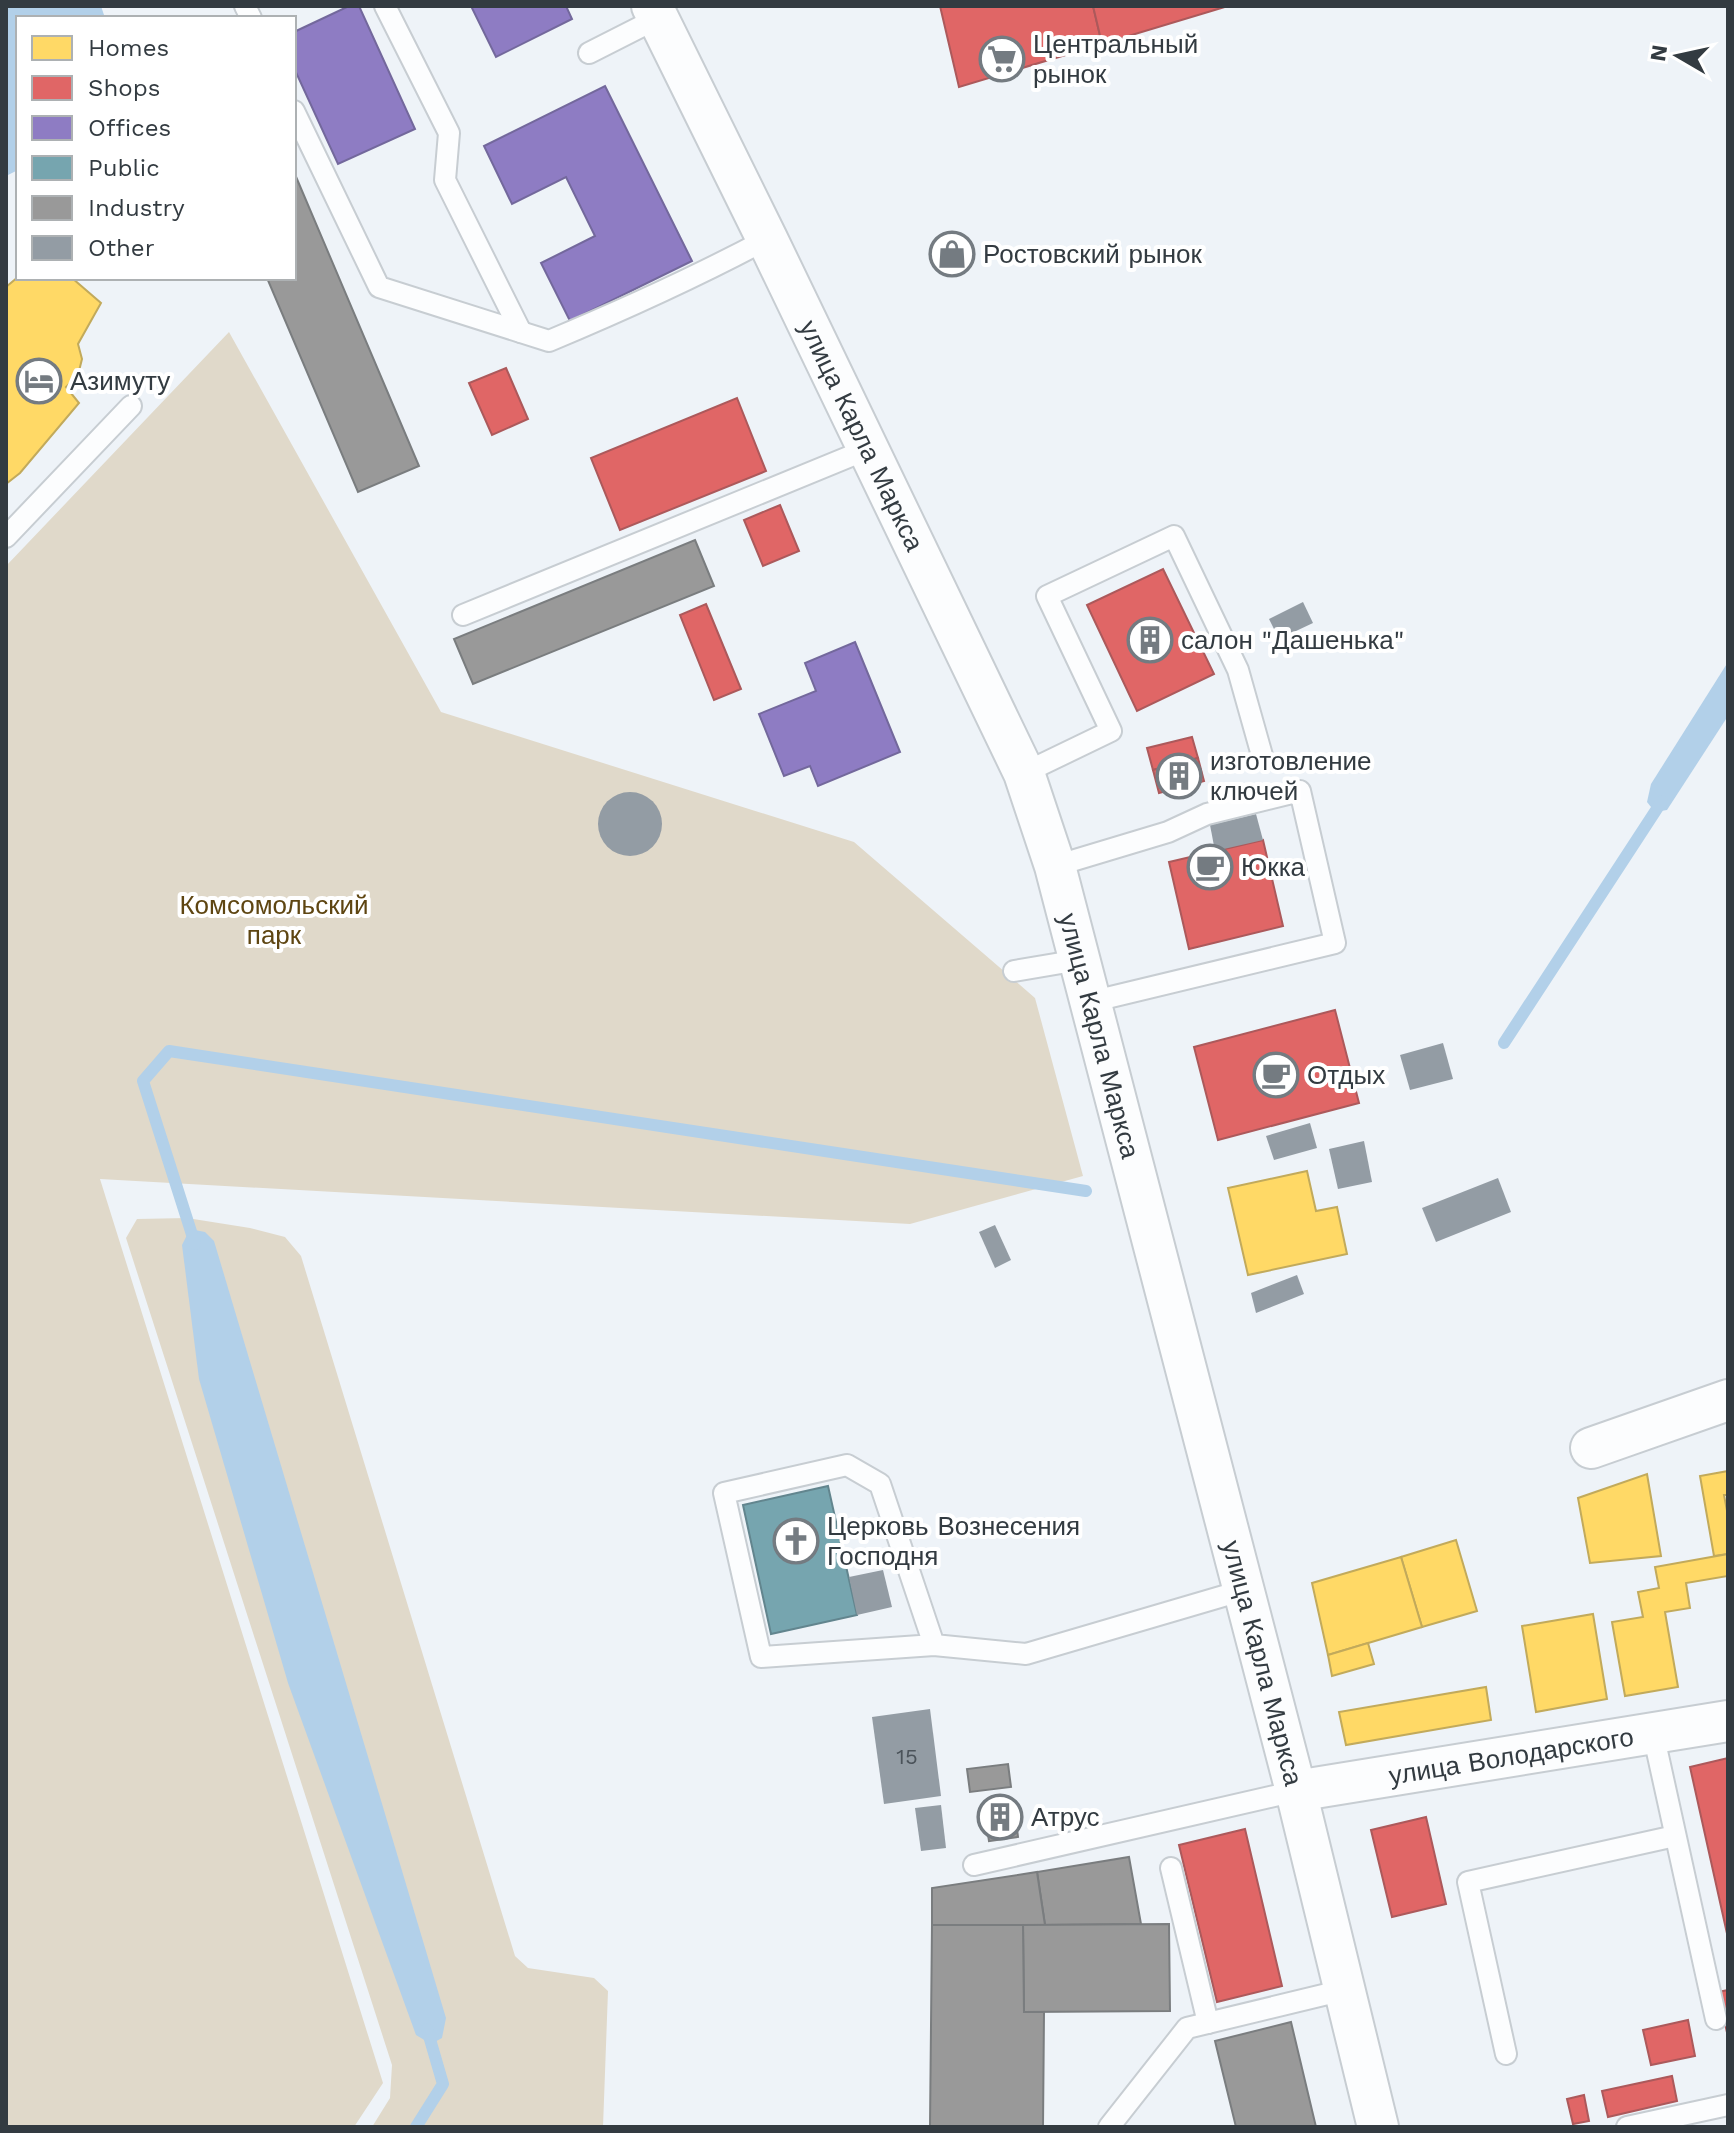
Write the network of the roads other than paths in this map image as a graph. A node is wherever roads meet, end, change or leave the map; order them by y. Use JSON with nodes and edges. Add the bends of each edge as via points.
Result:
{"nodes":[{"id":1,"x":385,"y":6,"type":"edge"},
{"id":2,"x":655,"y":12,"type":"edge"},
{"id":3,"x":589,"y":53,"type":"dead end"},
{"id":4,"x":296,"y":115,"type":"edge"},
{"id":5,"x":767,"y":239,"type":"junction"},
{"id":6,"x":521,"y":332,"type":"junction"},
{"id":7,"x":131,"y":406,"type":"dead end"},
{"id":8,"x":868,"y":449,"type":"junction"},
{"id":9,"x":6,"y":537,"type":"edge"},
{"id":10,"x":463,"y":615,"type":"dead end"},
{"id":11,"x":1263,"y":759,"type":"dead end"},
{"id":12,"x":1024,"y":773,"type":"junction"},
{"id":13,"x":1055,"y":866,"type":"junction"},
{"id":14,"x":1079,"y":960,"type":"junction"},
{"id":15,"x":1014,"y":971,"type":"dead end"},
{"id":16,"x":1090,"y":1002,"type":"junction"},
{"id":17,"x":1728,"y":1400,"type":"edge"},
{"id":18,"x":1591,"y":1448,"type":"dead end"},
{"id":19,"x":1244,"y":1590,"type":"junction"},
{"id":20,"x":934,"y":1645,"type":"junction"},
{"id":21,"x":1728,"y":1721,"type":"edge"},
{"id":22,"x":1653,"y":1733,"type":"junction"},
{"id":23,"x":1296,"y":1791,"type":"junction"},
{"id":24,"x":1675,"y":1836,"type":"junction"},
{"id":25,"x":974,"y":1865,"type":"dead end"},
{"id":26,"x":1171,"y":1868,"type":"dead end"},
{"id":27,"x":1344,"y":1990,"type":"junction"},
{"id":28,"x":1716,"y":2019,"type":"dead end"},
{"id":29,"x":1208,"y":2023,"type":"junction"},
{"id":30,"x":1506,"y":2054,"type":"dead end"},
{"id":31,"x":1728,"y":2105,"type":"edge"},
{"id":32,"x":1109,"y":2127,"type":"edge"},
{"id":33,"x":1378,"y":2127,"type":"edge"},
{"id":34,"x":1627,"y":2127,"type":"edge"}],
"edges":[{"from":1,"to":6,"type":"lane","via":[[449,133],[445,180]]},
{"from":2,"to":3,"type":"lane"},
{"from":2,"to":5,"type":"street","name":"улица Карла Маркса"},
{"from":4,"to":6,"type":"lane","via":[[379,287]]},
{"from":5,"to":6,"type":"lane","via":[[549,341]]},
{"from":5,"to":8,"type":"street","name":"улица Карла Маркса"},
{"from":7,"to":9,"type":"lane"},
{"from":8,"to":10,"type":"lane"},
{"from":8,"to":12,"type":"street","name":"улица Карла Маркса"},
{"from":11,"to":12,"type":"lane","via":[[1238,670],[1174,536],[1047,596],[1111,731]]},
{"from":12,"to":13,"type":"street","name":"улица Карла Маркса"},
{"from":13,"to":14,"type":"street","name":"улица Карла Маркса"},
{"from":13,"to":16,"type":"lane","via":[[1168,832],[1207,814],[1300,791],[1335,943]]},
{"from":14,"to":15,"type":"lane"},
{"from":14,"to":16,"type":"street","name":"улица Карла Маркса"},
{"from":16,"to":19,"type":"street","name":"улица Карла Маркса"},
{"from":17,"to":18,"type":"street"},
{"from":19,"to":20,"type":"lane","via":[[1026,1654]]},
{"from":19,"to":23,"type":"street","name":"улица Карла Маркса"},
{"from":20,"to":20,"type":"lane","via":[[761,1657],[724,1493],[847,1465],[880,1484]]},
{"from":21,"to":22,"type":"street","name":"улица Володарского"},
{"from":22,"to":23,"type":"street","name":"улица Володарского"},
{"from":22,"to":24,"type":"lane"},
{"from":23,"to":25,"type":"lane"},
{"from":23,"to":27,"type":"street","name":"улица Карла Маркса"},
{"from":24,"to":28,"type":"lane"},
{"from":24,"to":30,"type":"lane","via":[[1468,1882]]},
{"from":26,"to":29,"type":"lane"},
{"from":27,"to":29,"type":"lane"},
{"from":27,"to":33,"type":"street","name":"улица Карла Маркса"},
{"from":29,"to":32,"type":"lane","via":[[1187,2028]]},
{"from":31,"to":34,"type":"lane"}]}
